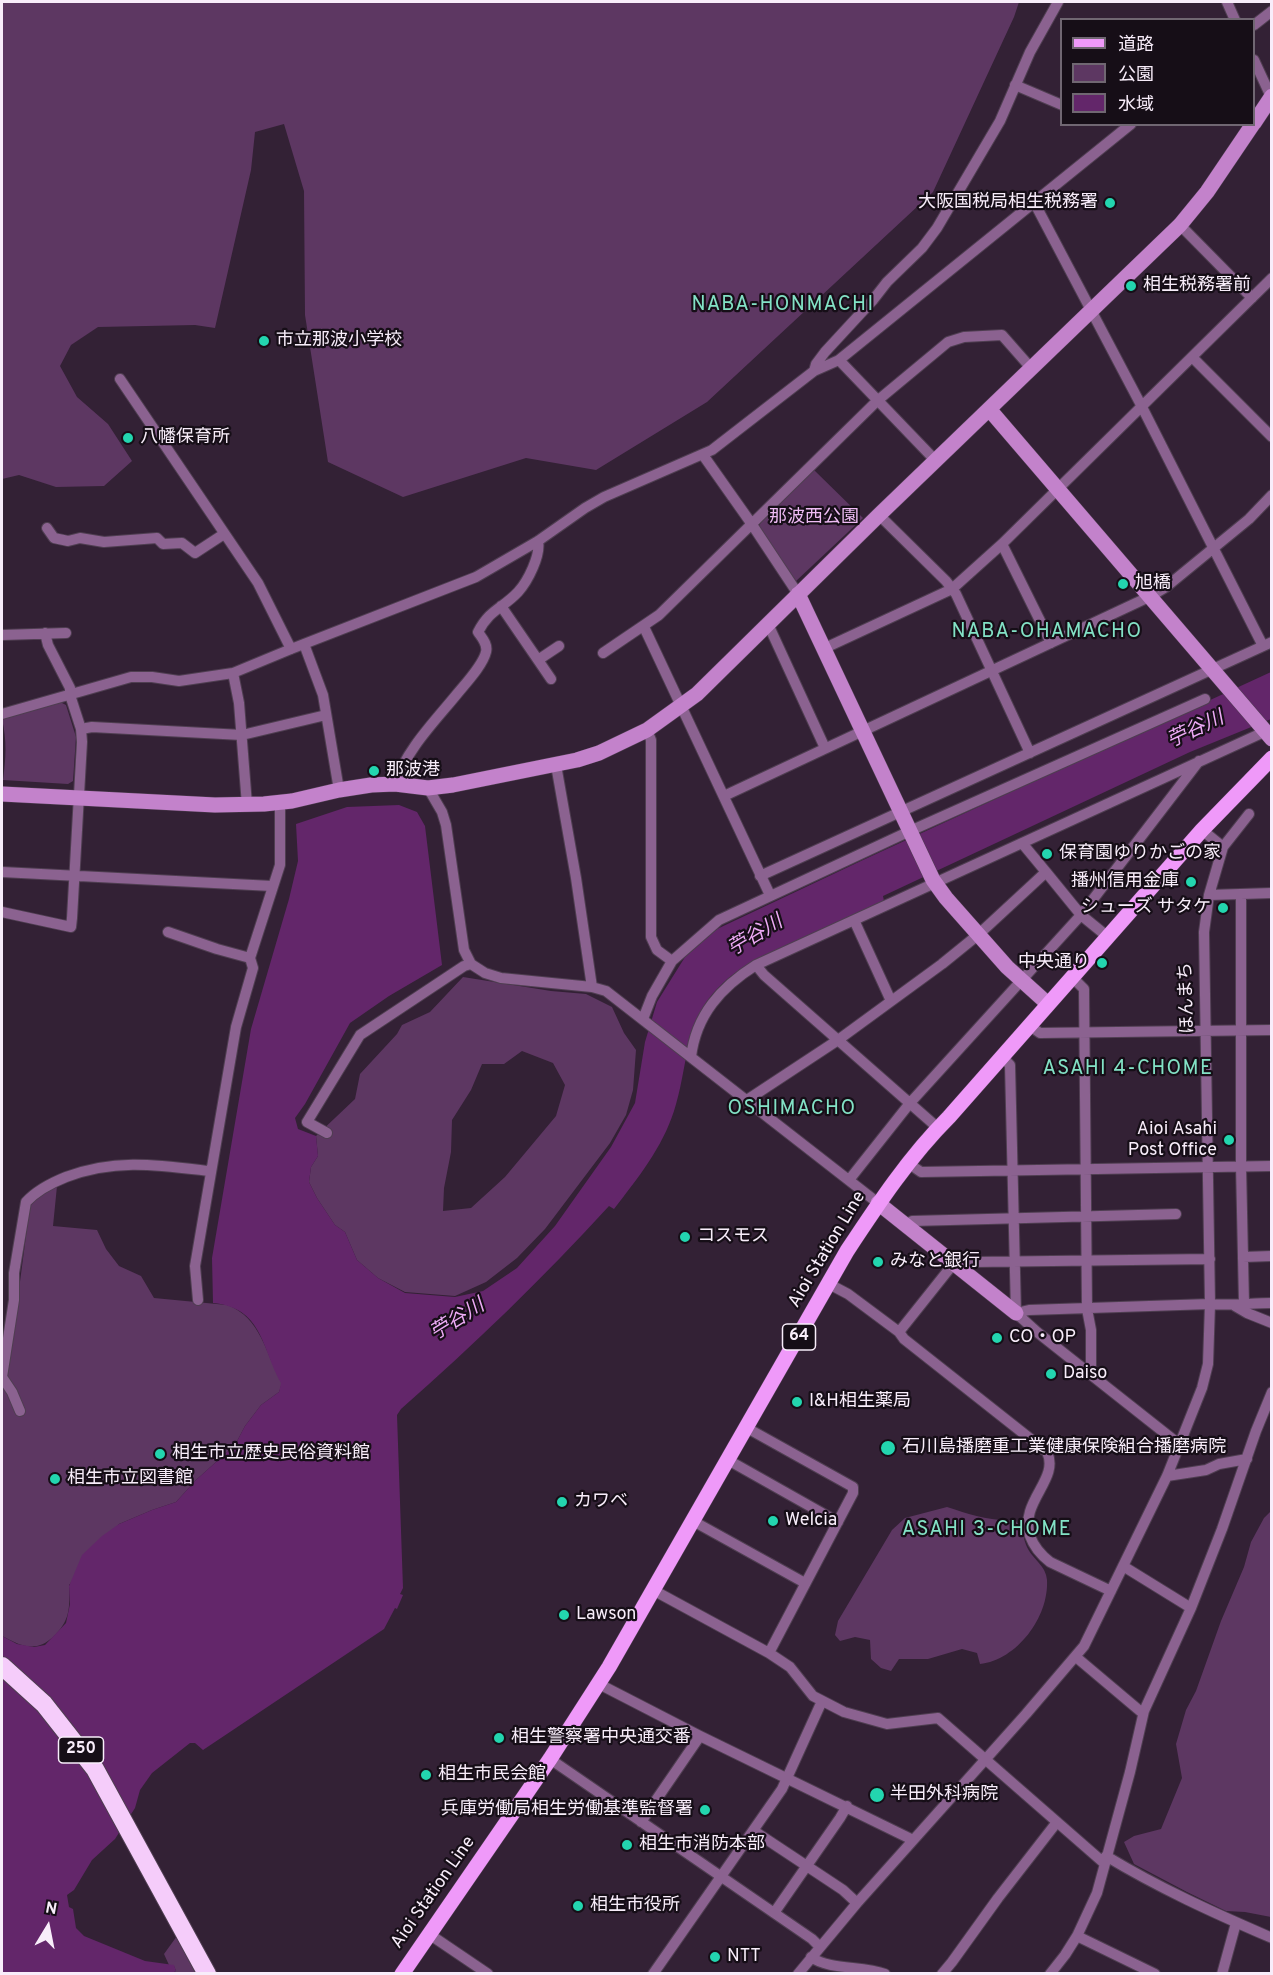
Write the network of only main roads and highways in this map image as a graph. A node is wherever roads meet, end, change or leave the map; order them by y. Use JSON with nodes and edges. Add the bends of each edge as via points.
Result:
{"nodes":[{"id":1,"x":1272,"y":758,"type":"edge"},
{"id":2,"x":2,"y":1666,"type":"edge"},
{"id":3,"x":207,"y":1974,"type":"edge"},
{"id":4,"x":402,"y":1974,"type":"edge"}],
"edges":[{"from":1,"to":4,"type":"main road","name":"Aioi Station Line","number":"64","via":[[1202,830],[1047,1004],[908,1163],[878,1203],[599,1684]]},
{"from":2,"to":3,"type":"highway","number":"250","via":[[38,1698],[95,1769]]}]}
